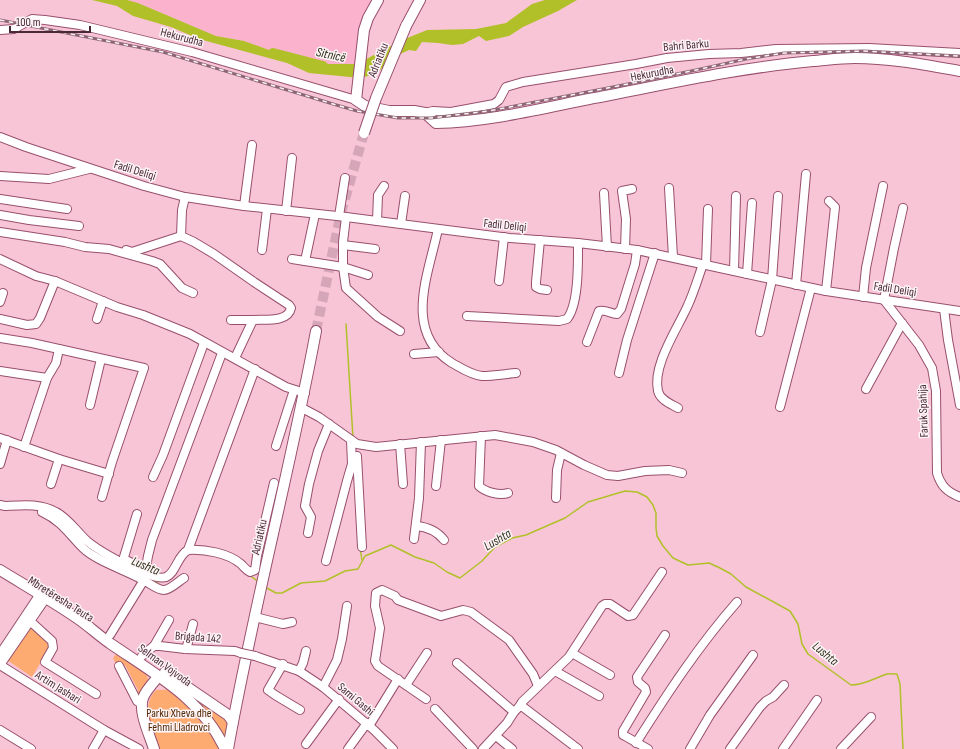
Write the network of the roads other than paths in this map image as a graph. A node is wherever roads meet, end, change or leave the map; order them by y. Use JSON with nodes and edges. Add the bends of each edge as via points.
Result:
{"nodes":[{"id":1,"x":378,"y":0,"type":"edge"},
{"id":2,"x":420,"y":0,"type":"edge"},
{"id":3,"x":0,"y":30,"type":"edge"},
{"id":4,"x":960,"y":53,"type":"edge"},
{"id":5,"x":960,"y":71,"type":"edge"},
{"id":6,"x":356,"y":100,"type":"junction"},
{"id":7,"x":426,"y":113,"type":"junction"},
{"id":8,"x":364,"y":133,"type":"tunnel mouth"},
{"id":9,"x":0,"y":137,"type":"edge"},
{"id":10,"x":252,"y":145,"type":"dead end"},
{"id":11,"x":292,"y":158,"type":"dead end"},
{"id":12,"x":89,"y":169,"type":"junction"},
{"id":13,"x":806,"y":174,"type":"dead end"},
{"id":14,"x":0,"y":176,"type":"edge"},
{"id":15,"x":345,"y":178,"type":"dead end"},
{"id":16,"x":384,"y":186,"type":"dead end"},
{"id":17,"x":883,"y":186,"type":"dead end"},
{"id":18,"x":669,"y":188,"type":"dead end"},
{"id":19,"x":632,"y":189,"type":"dead end"},
{"id":20,"x":604,"y":193,"type":"dead end"},
{"id":21,"x":405,"y":196,"type":"dead end"},
{"id":22,"x":736,"y":196,"type":"dead end"},
{"id":23,"x":778,"y":196,"type":"dead end"},
{"id":24,"x":185,"y":197,"type":"junction"},
{"id":25,"x":0,"y":199,"type":"edge"},
{"id":26,"x":829,"y":201,"type":"dead end"},
{"id":27,"x":752,"y":203,"type":"dead end"},
{"id":28,"x":244,"y":206,"type":"junction"},
{"id":29,"x":903,"y":208,"type":"dead end"},
{"id":30,"x":67,"y":209,"type":"dead end"},
{"id":31,"x":267,"y":209,"type":"junction"},
{"id":32,"x":708,"y":209,"type":"dead end"},
{"id":33,"x":286,"y":211,"type":"junction"},
{"id":34,"x":0,"y":214,"type":"edge"},
{"id":35,"x":315,"y":214,"type":"junction"},
{"id":36,"x":342,"y":217,"type":"junction"},
{"id":37,"x":377,"y":221,"type":"junction"},
{"id":38,"x":401,"y":224,"type":"junction"},
{"id":39,"x":79,"y":226,"type":"dead end"},
{"id":40,"x":438,"y":229,"type":"junction"},
{"id":41,"x":0,"y":232,"type":"edge"},
{"id":42,"x":181,"y":236,"type":"junction"},
{"id":43,"x":504,"y":237,"type":"junction"},
{"id":44,"x":540,"y":240,"type":"junction"},
{"id":45,"x":578,"y":243,"type":"junction"},
{"id":46,"x":343,"y":245,"type":"junction"},
{"id":47,"x":607,"y":247,"type":"junction"},
{"id":48,"x":109,"y":249,"type":"junction"},
{"id":49,"x":375,"y":249,"type":"dead end"},
{"id":50,"x":625,"y":249,"type":"junction"},
{"id":51,"x":262,"y":250,"type":"dead end"},
{"id":52,"x":637,"y":250,"type":"junction"},
{"id":53,"x":655,"y":254,"type":"junction"},
{"id":54,"x":673,"y":257,"type":"junction"},
{"id":55,"x":0,"y":259,"type":"edge"},
{"id":56,"x":292,"y":259,"type":"dead end"},
{"id":57,"x":305,"y":261,"type":"junction"},
{"id":58,"x":704,"y":264,"type":"junction"},
{"id":59,"x":343,"y":267,"type":"junction"},
{"id":60,"x":734,"y":271,"type":"junction"},
{"id":61,"x":747,"y":274,"type":"junction"},
{"id":62,"x":368,"y":275,"type":"dead end"},
{"id":63,"x":772,"y":280,"type":"junction"},
{"id":64,"x":55,"y":281,"type":"junction"},
{"id":65,"x":499,"y":281,"type":"dead end"},
{"id":66,"x":796,"y":285,"type":"junction"},
{"id":67,"x":811,"y":288,"type":"junction"},
{"id":68,"x":547,"y":290,"type":"dead end"},
{"id":69,"x":826,"y":291,"type":"junction"},
{"id":70,"x":193,"y":293,"type":"dead end"},
{"id":71,"x":3,"y":294,"type":"dead end"},
{"id":72,"x":863,"y":297,"type":"junction"},
{"id":73,"x":884,"y":300,"type":"junction"},
{"id":74,"x":103,"y":301,"type":"junction"},
{"id":75,"x":0,"y":302,"type":"edge"},
{"id":76,"x":944,"y":309,"type":"junction"},
{"id":77,"x":960,"y":311,"type":"edge"},
{"id":78,"x":467,"y":316,"type":"dead end"},
{"id":79,"x":0,"y":319,"type":"edge"},
{"id":80,"x":97,"y":319,"type":"dead end"},
{"id":81,"x":232,"y":320,"type":"dead end"},
{"id":82,"x":253,"y":320,"type":"junction"},
{"id":83,"x":902,"y":323,"type":"junction"},
{"id":84,"x":316,"y":331,"type":"tunnel mouth"},
{"id":85,"x":400,"y":331,"type":"dead end"},
{"id":86,"x":760,"y":332,"type":"dead end"},
{"id":87,"x":0,"y":338,"type":"edge"},
{"id":88,"x":204,"y":342,"type":"junction"},
{"id":89,"x":587,"y":342,"type":"dead end"},
{"id":90,"x":59,"y":349,"type":"junction"},
{"id":91,"x":439,"y":352,"type":"junction"},
{"id":92,"x":222,"y":353,"type":"junction"},
{"id":93,"x":414,"y":354,"type":"dead end"},
{"id":94,"x":235,"y":358,"type":"junction"},
{"id":95,"x":102,"y":359,"type":"junction"},
{"id":96,"x":255,"y":369,"type":"junction"},
{"id":97,"x":0,"y":371,"type":"edge"},
{"id":98,"x":516,"y":373,"type":"dead end"},
{"id":99,"x":619,"y":373,"type":"dead end"},
{"id":100,"x":47,"y":378,"type":"junction"},
{"id":101,"x":866,"y":389,"type":"dead end"},
{"id":102,"x":294,"y":390,"type":"junction"},
{"id":103,"x":305,"y":392,"type":"junction"},
{"id":104,"x":959,"y":393,"type":"edge"},
{"id":105,"x":90,"y":404,"type":"dead end"},
{"id":106,"x":960,"y":405,"type":"edge"},
{"id":107,"x":780,"y":407,"type":"dead end"},
{"id":108,"x":302,"y":408,"type":"junction"},
{"id":109,"x":678,"y":408,"type":"dead end"},
{"id":110,"x":329,"y":424,"type":"junction"},
{"id":111,"x":481,"y":436,"type":"junction"},
{"id":112,"x":3,"y":439,"type":"edge"},
{"id":113,"x":441,"y":440,"type":"junction"},
{"id":114,"x":354,"y":442,"type":"junction"},
{"id":115,"x":421,"y":442,"type":"junction"},
{"id":116,"x":400,"y":444,"type":"junction"},
{"id":117,"x":24,"y":446,"type":"junction"},
{"id":118,"x":276,"y":446,"type":"dead end"},
{"id":119,"x":561,"y":453,"type":"junction"},
{"id":120,"x":59,"y":459,"type":"junction"},
{"id":121,"x":0,"y":464,"type":"edge"},
{"id":122,"x":682,"y":473,"type":"dead end"},
{"id":123,"x":109,"y":474,"type":"junction"},
{"id":124,"x":153,"y":477,"type":"dead end"},
{"id":125,"x":274,"y":483,"type":"dead end"},
{"id":126,"x":51,"y":484,"type":"dead end"},
{"id":127,"x":403,"y":484,"type":"dead end"},
{"id":128,"x":436,"y":486,"type":"dead end"},
{"id":129,"x":508,"y":492,"type":"dead end"},
{"id":130,"x":102,"y":497,"type":"dead end"},
{"id":131,"x":960,"y":497,"type":"edge"},
{"id":132,"x":556,"y":498,"type":"dead end"},
{"id":133,"x":0,"y":505,"type":"edge"},
{"id":134,"x":0,"y":510,"type":"edge"},
{"id":135,"x":137,"y":514,"type":"dead end"},
{"id":136,"x":416,"y":526,"type":"junction"},
{"id":137,"x":308,"y":533,"type":"dead end"},
{"id":138,"x":414,"y":539,"type":"dead end"},
{"id":139,"x":444,"y":540,"type":"dead end"},
{"id":140,"x":362,"y":547,"type":"dead end"},
{"id":141,"x":188,"y":550,"type":"junction"},
{"id":142,"x":94,"y":551,"type":"junction"},
{"id":143,"x":326,"y":561,"type":"dead end"},
{"id":144,"x":136,"y":569,"type":"junction"},
{"id":145,"x":0,"y":570,"type":"edge"},
{"id":146,"x":662,"y":572,"type":"dead end"},
{"id":147,"x":0,"y":575,"type":"edge"},
{"id":148,"x":145,"y":577,"type":"junction"},
{"id":149,"x":184,"y":578,"type":"dead end"},
{"id":150,"x":41,"y":599,"type":"junction"},
{"id":151,"x":737,"y":602,"type":"dead end"},
{"id":152,"x":347,"y":606,"type":"dead end"},
{"id":153,"x":255,"y":617,"type":"junction"},
{"id":154,"x":169,"y":620,"type":"dead end"},
{"id":155,"x":30,"y":621,"type":"junction"},
{"id":156,"x":292,"y":622,"type":"dead end"},
{"id":157,"x":193,"y":624,"type":"dead end"},
{"id":158,"x":665,"y":635,"type":"dead end"},
{"id":159,"x":110,"y":639,"type":"junction"},
{"id":160,"x":154,"y":646,"type":"junction"},
{"id":161,"x":184,"y":649,"type":"junction"},
{"id":162,"x":306,"y":651,"type":"dead end"},
{"id":163,"x":426,"y":653,"type":"dead end"},
{"id":164,"x":572,"y":653,"type":"junction"},
{"id":165,"x":0,"y":654,"type":"edge"},
{"id":166,"x":752,"y":655,"type":"dead end"},
{"id":167,"x":255,"y":656,"type":"joint"},
{"id":168,"x":143,"y":660,"type":"junction"},
{"id":169,"x":457,"y":663,"type":"dead end"},
{"id":170,"x":283,"y":664,"type":"junction"},
{"id":171,"x":0,"y":665,"type":"edge"},
{"id":172,"x":118,"y":666,"type":"dead end"},
{"id":173,"x":299,"y":671,"type":"junction"},
{"id":174,"x":555,"y":671,"type":"junction"},
{"id":175,"x":610,"y":675,"type":"dead end"},
{"id":176,"x":159,"y":676,"type":"junction"},
{"id":177,"x":398,"y":679,"type":"junction"},
{"id":178,"x":406,"y":685,"type":"junction"},
{"id":179,"x":784,"y":685,"type":"dead end"},
{"id":180,"x":323,"y":686,"type":"junction"},
{"id":181,"x":538,"y":686,"type":"junction"},
{"id":182,"x":149,"y":688,"type":"junction"},
{"id":183,"x":96,"y":694,"type":"dead end"},
{"id":184,"x":599,"y":696,"type":"dead end"},
{"id":185,"x":237,"y":699,"type":"junction"},
{"id":186,"x":339,"y":699,"type":"junction"},
{"id":187,"x":426,"y":699,"type":"dead end"},
{"id":188,"x":817,"y":700,"type":"dead end"},
{"id":189,"x":142,"y":704,"type":"junction"},
{"id":190,"x":435,"y":709,"type":"dead end"},
{"id":191,"x":300,"y":710,"type":"dead end"},
{"id":192,"x":517,"y":710,"type":"junction"},
{"id":193,"x":222,"y":711,"type":"junction"},
{"id":194,"x":871,"y":716,"type":"dead end"},
{"id":195,"x":233,"y":722,"type":"junction"},
{"id":196,"x":368,"y":724,"type":"junction"},
{"id":197,"x":0,"y":730,"type":"edge"},
{"id":198,"x":104,"y":730,"type":"junction"},
{"id":199,"x":496,"y":736,"type":"junction"},
{"id":200,"x":636,"y":743,"type":"junction"},
{"id":201,"x":306,"y":744,"type":"dead end"},
{"id":202,"x":390,"y":748,"type":"edge"},
{"id":203,"x":31,"y":749,"type":"edge"},
{"id":204,"x":93,"y":749,"type":"edge"},
{"id":205,"x":139,"y":749,"type":"edge"},
{"id":206,"x":154,"y":749,"type":"edge"},
{"id":207,"x":227,"y":749,"type":"edge"},
{"id":208,"x":348,"y":749,"type":"edge"},
{"id":209,"x":473,"y":749,"type":"edge"},
{"id":210,"x":483,"y":749,"type":"edge"},
{"id":211,"x":512,"y":749,"type":"edge"},
{"id":212,"x":578,"y":749,"type":"edge"},
{"id":213,"x":648,"y":749,"type":"edge"},
{"id":214,"x":690,"y":749,"type":"edge"},
{"id":215,"x":730,"y":749,"type":"edge"},
{"id":216,"x":782,"y":749,"type":"edge"},
{"id":217,"x":841,"y":749,"type":"edge"}],
"edges":[{"from":1,"to":6,"type":"main road","via":[[364,30]]},
{"from":2,"to":8,"type":"main road","name":"Adriatiku","bridge":true,"via":[[406,26]]},
{"from":3,"to":6,"type":"street","name":"Hekurudha","via":[[14,29],[32,20],[80,25],[192,52]]},
{"from":4,"to":7,"type":"street","name":"Bahri Barku","via":[[812,48],[667,58],[523,82],[506,87],[494,104],[451,112]]},
{"from":5,"to":7,"type":"main road","name":"Hekurudha","via":[[855,58],[754,68],[457,123],[436,123]]},
{"from":6,"to":7,"type":"main road","name":"Hekurudha","via":[[365,106],[389,111]]},
{"from":9,"to":12,"type":"street","name":"Fadil Deliqi"},
{"from":10,"to":28,"type":"street"},
{"from":11,"to":33,"type":"street"},
{"from":12,"to":14,"type":"street","via":[[49,179]]},
{"from":12,"to":24,"type":"street","name":"Fadil Deliqi"},
{"from":13,"to":66,"type":"street"},
{"from":15,"to":36,"type":"street"},
{"from":16,"to":37,"type":"street","via":[[378,194]]},
{"from":17,"to":72,"type":"street"},
{"from":18,"to":54,"type":"street"},
{"from":19,"to":50,"type":"street","via":[[622,191],[626,219]]},
{"from":20,"to":47,"type":"street"},
{"from":21,"to":38,"type":"street"},
{"from":22,"to":60,"type":"street"},
{"from":23,"to":63,"type":"street"},
{"from":24,"to":28,"type":"street","name":"Fadil Deliqi"},
{"from":24,"to":42,"type":"street"},
{"from":25,"to":30,"type":"street"},
{"from":26,"to":69,"type":"street","via":[[835,207]]},
{"from":27,"to":61,"type":"street"},
{"from":28,"to":31,"type":"street","name":"Fadil Deliqi"},
{"from":29,"to":73,"type":"street"},
{"from":31,"to":33,"type":"street","name":"Fadil Deliqi"},
{"from":31,"to":51,"type":"street"},
{"from":32,"to":58,"type":"street"},
{"from":33,"to":35,"type":"street","name":"Fadil Deliqi"},
{"from":34,"to":39,"type":"street"},
{"from":35,"to":36,"type":"street","name":"Fadil Deliqi"},
{"from":35,"to":57,"type":"street"},
{"from":36,"to":37,"type":"street","name":"Fadil Deliqi"},
{"from":36,"to":46,"type":"street"},
{"from":37,"to":38,"type":"street","name":"Fadil Deliqi"},
{"from":38,"to":40,"type":"street","name":"Fadil Deliqi"},
{"from":40,"to":43,"type":"street","name":"Fadil Deliqi"},
{"from":40,"to":91,"type":"street","via":[[422,314],[425,331]]},
{"from":41,"to":48,"type":"street"},
{"from":42,"to":48,"type":"street","via":[[132,252]]},
{"from":42,"to":82,"type":"street","via":[[214,254],[291,308],[288,315],[282,318]]},
{"from":43,"to":44,"type":"street","name":"Fadil Deliqi"},
{"from":43,"to":65,"type":"street"},
{"from":44,"to":45,"type":"street","name":"Fadil Deliqi"},
{"from":44,"to":68,"type":"street","via":[[536,287]]},
{"from":45,"to":47,"type":"street","name":"Fadil Deliqi"},
{"from":45,"to":78,"type":"street","via":[[578,277],[572,311],[567,319],[559,321]]},
{"from":46,"to":49,"type":"street"},
{"from":46,"to":59,"type":"street"},
{"from":47,"to":50,"type":"street","name":"Fadil Deliqi"},
{"from":48,"to":70,"type":"street","via":[[158,263],[182,288]]},
{"from":50,"to":52,"type":"street","name":"Fadil Deliqi"},
{"from":52,"to":53,"type":"street","name":"Fadil Deliqi"},
{"from":52,"to":89,"type":"street","via":[[621,309],[617,314],[599,311]]},
{"from":53,"to":54,"type":"street","name":"Fadil Deliqi"},
{"from":53,"to":99,"type":"street"},
{"from":54,"to":58,"type":"street","name":"Fadil Deliqi"},
{"from":55,"to":64,"type":"street","via":[[36,276]]},
{"from":56,"to":57,"type":"street"},
{"from":57,"to":59,"type":"street"},
{"from":58,"to":60,"type":"street","name":"Fadil Deliqi"},
{"from":58,"to":109,"type":"street","via":[[659,368],[660,395]]},
{"from":59,"to":62,"type":"street"},
{"from":59,"to":85,"type":"street","via":[[346,288],[378,318]]},
{"from":60,"to":61,"type":"street","name":"Fadil Deliqi"},
{"from":61,"to":63,"type":"street","name":"Fadil Deliqi"},
{"from":63,"to":66,"type":"street","name":"Fadil Deliqi"},
{"from":63,"to":86,"type":"street"},
{"from":64,"to":74,"type":"street"},
{"from":64,"to":79,"type":"street","via":[[36,324]]},
{"from":66,"to":67,"type":"street","name":"Fadil Deliqi"},
{"from":67,"to":69,"type":"street","name":"Fadil Deliqi"},
{"from":67,"to":107,"type":"street"},
{"from":69,"to":72,"type":"street","name":"Fadil Deliqi"},
{"from":71,"to":75,"type":"street"},
{"from":72,"to":73,"type":"street","name":"Fadil Deliqi"},
{"from":73,"to":76,"type":"street","name":"Fadil Deliqi"},
{"from":73,"to":83,"type":"street","name":"Faruk Spahija"},
{"from":74,"to":80,"type":"street"},
{"from":74,"to":88,"type":"street","via":[[175,327]]},
{"from":76,"to":77,"type":"street","name":"Fadil Deliqi"},
{"from":76,"to":104,"type":"street"},
{"from":81,"to":82,"type":"street"},
{"from":82,"to":94,"type":"street"},
{"from":83,"to":101,"type":"street"},
{"from":83,"to":131,"type":"street","name":"Faruk Spahija","via":[[919,344],[932,368],[936,391],[937,472],[945,489]]},
{"from":84,"to":103,"type":"main road","name":"Adriatiku"},
{"from":87,"to":90,"type":"street"},
{"from":88,"to":92,"type":"street"},
{"from":88,"to":124,"type":"street"},
{"from":90,"to":95,"type":"street"},
{"from":90,"to":100,"type":"street","via":[[56,363]]},
{"from":91,"to":93,"type":"street"},
{"from":91,"to":98,"type":"street","via":[[449,361],[475,374],[483,376]]},
{"from":92,"to":94,"type":"street"},
{"from":92,"to":148,"type":"street","via":[[162,512],[148,556]]},
{"from":94,"to":96,"type":"street"},
{"from":95,"to":105,"type":"street"},
{"from":95,"to":123,"type":"street","via":[[144,368]]},
{"from":96,"to":102,"type":"street"},
{"from":96,"to":141,"type":"street"},
{"from":97,"to":100,"type":"street"},
{"from":100,"to":117,"type":"street"},
{"from":102,"to":103,"type":"street"},
{"from":102,"to":118,"type":"street"},
{"from":103,"to":108,"type":"main road","name":"Adriatiku"},
{"from":104,"to":106,"type":"street"},
{"from":108,"to":110,"type":"street"},
{"from":108,"to":153,"type":"main road","name":"Adriatiku"},
{"from":110,"to":114,"type":"street"},
{"from":110,"to":137,"type":"street","via":[[309,484],[306,506],[311,517]]},
{"from":111,"to":113,"type":"street"},
{"from":111,"to":119,"type":"street","via":[[495,435],[533,442]]},
{"from":111,"to":129,"type":"street","via":[[479,486],[492,492]]},
{"from":112,"to":117,"type":"street"},
{"from":112,"to":121,"type":"street"},
{"from":113,"to":115,"type":"street"},
{"from":113,"to":128,"type":"street"},
{"from":114,"to":116,"type":"street","via":[[376,447]]},
{"from":114,"to":140,"type":"street"},
{"from":114,"to":143,"type":"street","via":[[351,470]]},
{"from":115,"to":116,"type":"street"},
{"from":115,"to":136,"type":"street"},
{"from":116,"to":127,"type":"street"},
{"from":117,"to":120,"type":"street"},
{"from":119,"to":122,"type":"street","via":[[613,476],[645,471],[670,470]]},
{"from":119,"to":132,"type":"street","via":[[557,470]]},
{"from":120,"to":123,"type":"street"},
{"from":120,"to":126,"type":"street"},
{"from":123,"to":130,"type":"street"},
{"from":125,"to":141,"type":"street","via":[[253,572],[233,559]]},
{"from":133,"to":142,"type":"street","via":[[40,506],[56,512]]},
{"from":134,"to":142,"type":"street","via":[[35,510],[54,517],[83,548]]},
{"from":135,"to":144,"type":"street","via":[[124,557],[135,565]]},
{"from":136,"to":138,"type":"street"},
{"from":136,"to":139,"type":"street","via":[[433,530]]},
{"from":141,"to":148,"type":"street","via":[[168,576],[159,579]]},
{"from":142,"to":144,"type":"street"},
{"from":142,"to":148,"type":"street"},
{"from":144,"to":148,"type":"street"},
{"from":145,"to":150,"type":"main road","name":"Mbretëresha Teuta"},
{"from":146,"to":164,"type":"street","via":[[633,615],[628,616],[610,604],[602,606]]},
{"from":147,"to":150,"type":"main road","name":"Mbretëresha Teuta"},
{"from":148,"to":149,"type":"street","via":[[159,590],[166,590]]},
{"from":148,"to":159,"type":"street"},
{"from":150,"to":155,"type":"street"},
{"from":150,"to":159,"type":"main road","name":"Mbretëresha Teuta","via":[[94,625]]},
{"from":150,"to":159,"type":"main road","name":"Mbretëresha Teuta","via":[[92,634]]},
{"from":150,"to":165,"type":"street"},
{"from":151,"to":200,"type":"street","via":[[707,638]]},
{"from":152,"to":180,"type":"street","via":[[337,660]]},
{"from":153,"to":156,"type":"street","via":[[283,624]]},
{"from":153,"to":185,"type":"main road","name":"Adriatiku"},
{"from":154,"to":160,"type":"street"},
{"from":155,"to":171,"type":"street"},
{"from":155,"to":183,"type":"street","via":[[52,640],[53,648],[45,662]]},
{"from":157,"to":161,"type":"street"},
{"from":158,"to":200,"type":"street","via":[[637,677],[646,692],[623,730],[623,735]]},
{"from":159,"to":168,"type":"main road","name":"Selman Vojvoda"},
{"from":160,"to":161,"type":"street","name":"Brigada 142"},
{"from":160,"to":168,"type":"street"},
{"from":161,"to":167,"type":"street","name":"Brigada 142","bridge":true,"via":[[236,651]]},
{"from":162,"to":173,"type":"street"},
{"from":163,"to":178,"type":"street"},
{"from":164,"to":174,"type":"street"},
{"from":164,"to":175,"type":"street"},
{"from":166,"to":214,"type":"street","via":[[710,715]]},
{"from":167,"to":170,"type":"street","name":"Sami Gashi"},
{"from":168,"to":176,"type":"main road","name":"Selman Vojvoda"},
{"from":168,"to":182,"type":"main road","via":[[150,677]]},
{"from":168,"to":193,"type":"main road"},
{"from":169,"to":192,"type":"street"},
{"from":170,"to":173,"type":"street","name":"Sami Gashi"},
{"from":170,"to":191,"type":"street","via":[[268,690]]},
{"from":171,"to":198,"type":"street","name":"Artim Jashari"},
{"from":172,"to":189,"type":"street","via":[[137,701]]},
{"from":173,"to":180,"type":"street","name":"Sami Gashi"},
{"from":174,"to":181,"type":"street"},
{"from":174,"to":184,"type":"street"},
{"from":176,"to":182,"type":"main road"},
{"from":176,"to":207,"type":"main road","name":"Selman Vojvoda","via":[[192,702],[207,718]]},
{"from":177,"to":178,"type":"street"},
{"from":177,"to":181,"type":"street","via":[[378,666],[375,661],[380,628],[374,600],[376,593],[382,590],[398,600],[441,616],[463,610],[471,612],[509,640],[533,674]]},
{"from":177,"to":196,"type":"street"},
{"from":178,"to":187,"type":"street"},
{"from":179,"to":215,"type":"street","via":[[760,707]]},
{"from":180,"to":186,"type":"street","name":"Sami Gashi"},
{"from":181,"to":192,"type":"street"},
{"from":182,"to":189,"type":"main road"},
{"from":185,"to":193,"type":"main road","via":[[231,707]]},
{"from":185,"to":195,"type":"main road","name":"Adriatiku"},
{"from":186,"to":196,"type":"street","name":"Sami Gashi"},
{"from":186,"to":201,"type":"street"},
{"from":188,"to":216,"type":"street"},
{"from":189,"to":206,"type":"main road"},
{"from":190,"to":209,"type":"street"},
{"from":192,"to":199,"type":"street"},
{"from":192,"to":212,"type":"street","via":[[523,708]]},
{"from":193,"to":195,"type":"main road"},
{"from":194,"to":217,"type":"street"},
{"from":195,"to":207,"type":"main road","name":"Adriatiku"},
{"from":196,"to":202,"type":"street","name":"Sami Gashi"},
{"from":196,"to":208,"type":"street"},
{"from":197,"to":203,"type":"street"},
{"from":198,"to":204,"type":"street"},
{"from":198,"to":205,"type":"street","name":"Artim Jashari"},
{"from":199,"to":210,"type":"street"},
{"from":199,"to":211,"type":"street"},
{"from":200,"to":213,"type":"street"}]}
